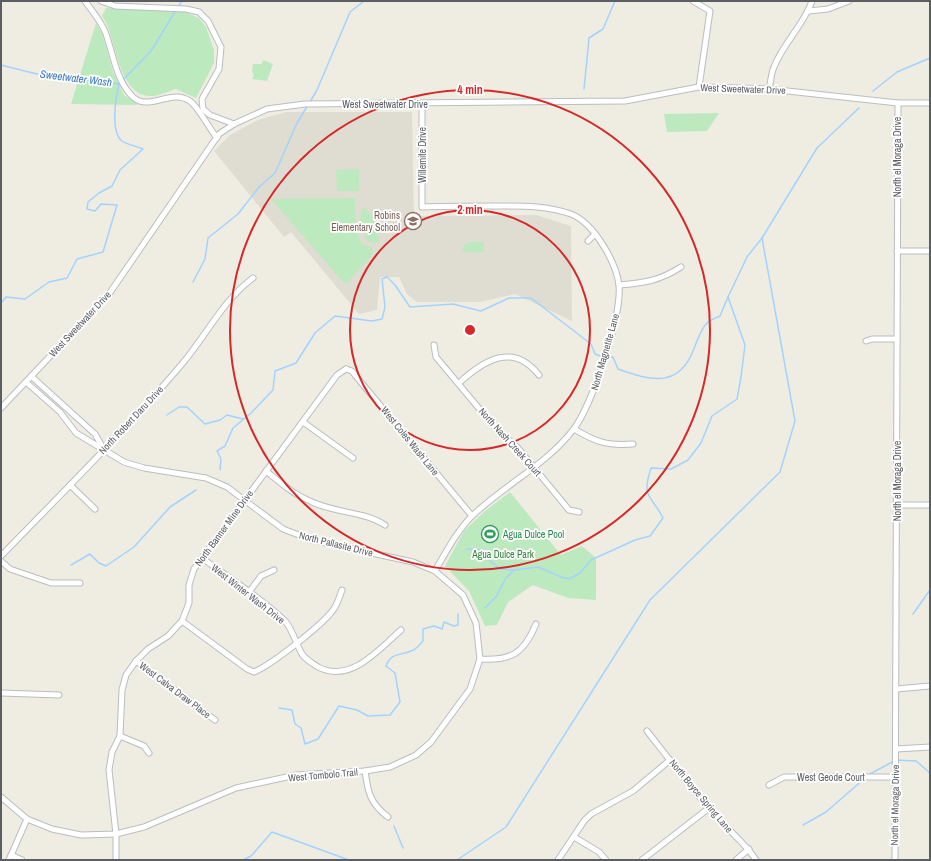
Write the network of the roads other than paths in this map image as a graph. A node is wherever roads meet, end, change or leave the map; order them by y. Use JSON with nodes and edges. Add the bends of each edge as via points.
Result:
{"nodes":[{"id":1,"x":84,"y":1,"type":"edge"},
{"id":2,"x":101,"y":1,"type":"edge"},
{"id":3,"x":693,"y":1,"type":"edge"},
{"id":4,"x":812,"y":1,"type":"edge"},
{"id":5,"x":849,"y":1,"type":"edge"},
{"id":6,"x":809,"y":11,"type":"junction"},
{"id":7,"x":699,"y":87,"type":"junction"},
{"id":8,"x":769,"y":89,"type":"junction"},
{"id":9,"x":898,"y":103,"type":"junction"},
{"id":10,"x":930,"y":103,"type":"edge"},
{"id":11,"x":422,"y":104,"type":"junction"},
{"id":12,"x":234,"y":124,"type":"junction"},
{"id":13,"x":217,"y":138,"type":"junction"},
{"id":14,"x":422,"y":207,"type":"joint"},
{"id":15,"x":595,"y":234,"type":"junction"},
{"id":16,"x":588,"y":241,"type":"dead end"},
{"id":17,"x":897,"y":251,"type":"junction"},
{"id":18,"x":930,"y":251,"type":"edge"},
{"id":19,"x":681,"y":267,"type":"dead end"},
{"id":20,"x":253,"y":278,"type":"dead end"},
{"id":21,"x":619,"y":285,"type":"junction"},
{"id":22,"x":897,"y":338,"type":"junction"},
{"id":23,"x":866,"y":341,"type":"dead end"},
{"id":24,"x":434,"y":345,"type":"dead end"},
{"id":25,"x":346,"y":367,"type":"joint"},
{"id":26,"x":539,"y":375,"type":"dead end"},
{"id":27,"x":32,"y":376,"type":"junction"},
{"id":28,"x":26,"y":382,"type":"junction"},
{"id":29,"x":459,"y":383,"type":"junction"},
{"id":30,"x":1,"y":408,"type":"edge"},
{"id":31,"x":303,"y":422,"type":"junction"},
{"id":32,"x":574,"y":429,"type":"junction"},
{"id":33,"x":633,"y":444,"type":"dead end"},
{"id":34,"x":104,"y":449,"type":"junction"},
{"id":35,"x":353,"y":458,"type":"dead end"},
{"id":36,"x":534,"y":466,"type":"junction"},
{"id":37,"x":266,"y":471,"type":"junction"},
{"id":38,"x":70,"y":485,"type":"junction"},
{"id":39,"x":244,"y":500,"type":"junction"},
{"id":40,"x":897,"y":505,"type":"junction"},
{"id":41,"x":930,"y":505,"type":"edge"},
{"id":42,"x":95,"y":509,"type":"dead end"},
{"id":43,"x":579,"y":512,"type":"dead end"},
{"id":44,"x":472,"y":516,"type":"junction"},
{"id":45,"x":385,"y":526,"type":"dead end"},
{"id":46,"x":1,"y":556,"type":"edge"},
{"id":47,"x":202,"y":558,"type":"junction"},
{"id":48,"x":1,"y":561,"type":"edge"},
{"id":49,"x":274,"y":570,"type":"dead end"},
{"id":50,"x":435,"y":571,"type":"junction"},
{"id":51,"x":80,"y":583,"type":"dead end"},
{"id":52,"x":342,"y":590,"type":"dead end"},
{"id":53,"x":248,"y":592,"type":"junction"},
{"id":54,"x":182,"y":621,"type":"junction"},
{"id":55,"x":536,"y":624,"type":"dead end"},
{"id":56,"x":401,"y":630,"type":"dead end"},
{"id":57,"x":297,"y":643,"type":"junction"},
{"id":58,"x":480,"y":659,"type":"junction"},
{"id":59,"x":136,"y":661,"type":"junction"},
{"id":60,"x":930,"y":686,"type":"edge"},
{"id":61,"x":896,"y":689,"type":"junction"},
{"id":62,"x":1,"y":693,"type":"edge"},
{"id":63,"x":59,"y":695,"type":"dead end"},
{"id":64,"x":215,"y":720,"type":"dead end"},
{"id":65,"x":647,"y":731,"type":"dead end"},
{"id":66,"x":120,"y":736,"type":"junction"},
{"id":67,"x":930,"y":747,"type":"edge"},
{"id":68,"x":896,"y":749,"type":"junction"},
{"id":69,"x":149,"y":753,"type":"dead end"},
{"id":70,"x":670,"y":760,"type":"junction"},
{"id":71,"x":365,"y":771,"type":"junction"},
{"id":72,"x":896,"y":777,"type":"junction"},
{"id":73,"x":769,"y":785,"type":"dead end"},
{"id":74,"x":1,"y":797,"type":"edge"},
{"id":75,"x":709,"y":808,"type":"junction"},
{"id":76,"x":388,"y":817,"type":"dead end"},
{"id":77,"x":27,"y":819,"type":"junction"},
{"id":78,"x":116,"y":834,"type":"junction"},
{"id":79,"x":574,"y":836,"type":"junction"},
{"id":80,"x":749,"y":849,"type":"junction"},
{"id":81,"x":10,"y":858,"type":"edge"},
{"id":82,"x":22,"y":860,"type":"edge"},
{"id":83,"x":116,"y":860,"type":"edge"},
{"id":84,"x":558,"y":860,"type":"edge"},
{"id":85,"x":606,"y":860,"type":"edge"},
{"id":86,"x":642,"y":860,"type":"edge"},
{"id":87,"x":736,"y":860,"type":"edge"},
{"id":88,"x":756,"y":860,"type":"edge"},
{"id":89,"x":895,"y":860,"type":"edge"}],
"edges":[{"from":1,"to":13,"type":"street","via":[[106,33],[118,74],[130,95],[142,102],[178,96],[189,101],[200,112]]},
{"from":2,"to":12,"type":"street","via":[[115,6],[186,9],[199,12],[208,21],[221,47],[219,69],[202,99],[203,108],[210,115]]},
{"from":3,"to":7,"type":"street","via":[[710,11]]},
{"from":4,"to":6,"type":"street"},
{"from":5,"to":6,"type":"street","via":[[828,9]]},
{"from":6,"to":8,"type":"street","via":[[778,57]]},
{"from":7,"to":8,"type":"street","name":"West Sweetwater Drive"},
{"from":7,"to":11,"type":"street","name":"West Sweetwater Drive","via":[[625,101]]},
{"from":8,"to":9,"type":"street","name":"West Sweetwater Drive"},
{"from":9,"to":10,"type":"street","name":"West Sweetwater Drive"},
{"from":9,"to":17,"type":"street","name":"North el Moraga Drive"},
{"from":11,"to":12,"type":"street","name":"West Sweetwater Drive","via":[[305,104],[267,109]]},
{"from":11,"to":14,"type":"street","name":"Willemite Drive"},
{"from":12,"to":13,"type":"street","name":"West Sweetwater Drive"},
{"from":13,"to":27,"type":"street","name":"West Sweetwater Drive","via":[[109,294]]},
{"from":14,"to":15,"type":"street","name":"North Magnetite Lane","via":[[552,208],[573,215]]},
{"from":15,"to":16,"type":"street"},
{"from":15,"to":21,"type":"street","name":"North Magnetite Lane","via":[[614,264]]},
{"from":17,"to":18,"type":"street"},
{"from":17,"to":22,"type":"street","name":"North el Moraga Drive"},
{"from":19,"to":21,"type":"street","via":[[666,277],[650,282]]},
{"from":20,"to":34,"type":"street","name":"North Robert Daru Drive","via":[[240,288],[183,363]]},
{"from":21,"to":32,"type":"street","name":"North Magnetite Lane","via":[[618,310],[593,395]]},
{"from":22,"to":23,"type":"street"},
{"from":22,"to":40,"type":"street","name":"North el Moraga Drive"},
{"from":24,"to":29,"type":"street","name":"North Nash Creek Court","via":[[436,357]]},
{"from":25,"to":31,"type":"street","name":"North Banner Mine Drive","via":[[337,375]]},
{"from":25,"to":44,"type":"street","name":"West Coles Wash Lane"},
{"from":26,"to":29,"type":"street","via":[[531,365],[519,359],[499,358],[488,360]]},
{"from":27,"to":28,"type":"street","name":"West Sweetwater Drive"},
{"from":27,"to":34,"type":"street","via":[[95,434]]},
{"from":28,"to":30,"type":"street","name":"West Sweetwater Drive"},
{"from":28,"to":34,"type":"street","name":"North Pallasite Drive","via":[[60,412],[76,433]]},
{"from":29,"to":36,"type":"street","name":"North Nash Creek Court","via":[[497,430]]},
{"from":31,"to":35,"type":"street"},
{"from":31,"to":37,"type":"street","name":"North Banner Mine Drive"},
{"from":32,"to":33,"type":"street","via":[[594,440],[612,445]]},
{"from":32,"to":36,"type":"street","name":"North Magnetite Lane","via":[[556,449]]},
{"from":34,"to":38,"type":"street","name":"North Robert Daru Drive"},
{"from":34,"to":39,"type":"street","name":"North Pallasite Drive","via":[[124,462],[144,468],[206,478],[227,487]]},
{"from":36,"to":43,"type":"street","name":"North Nash Creek Court","via":[[569,510]]},
{"from":36,"to":44,"type":"street","name":"North Magnetite Lane"},
{"from":37,"to":39,"type":"street","name":"North Banner Mine Drive"},
{"from":37,"to":45,"type":"street","via":[[291,492],[312,503],[375,519]]},
{"from":38,"to":42,"type":"street"},
{"from":38,"to":46,"type":"street","name":"North Robert Daru Drive"},
{"from":39,"to":47,"type":"street","name":"North Banner Mine Drive"},
{"from":39,"to":50,"type":"street","name":"North Pallasite Drive","via":[[283,529],[305,537],[413,562]]},
{"from":40,"to":41,"type":"street"},
{"from":40,"to":61,"type":"street","name":"North el Moraga Drive"},
{"from":44,"to":50,"type":"street","name":"North Magnetite Lane"},
{"from":47,"to":53,"type":"street","name":"West Winter Wash Drive"},
{"from":47,"to":54,"type":"street","name":"North Banner Mine Drive","via":[[194,569],[189,585],[189,603]]},
{"from":48,"to":51,"type":"street","via":[[10,569],[51,583]]},
{"from":49,"to":53,"type":"street","via":[[261,576]]},
{"from":50,"to":58,"type":"street","name":"West Tombolo Trail","via":[[463,595],[476,623]]},
{"from":52,"to":57,"type":"street","via":[[335,607],[324,620]]},
{"from":53,"to":57,"type":"street","name":"West Winter Wash Drive","via":[[286,622]]},
{"from":54,"to":57,"type":"street","via":[[254,672]]},
{"from":54,"to":59,"type":"street","name":"North Banner Mine Drive","via":[[168,636],[148,648]]},
{"from":55,"to":58,"type":"street","via":[[522,649],[511,656],[496,660]]},
{"from":56,"to":57,"type":"street","name":"West Winter Wash Drive","via":[[368,659],[352,669],[339,672],[326,671],[310,662],[302,654]]},
{"from":58,"to":71,"type":"street","name":"West Tombolo Trail","via":[[470,689],[431,742],[416,755],[390,767]]},
{"from":59,"to":64,"type":"street","name":"West Calva Draw Place"},
{"from":59,"to":66,"type":"street","name":"North Banner Mine Drive","via":[[126,675],[122,690]]},
{"from":60,"to":61,"type":"street"},
{"from":61,"to":68,"type":"street","name":"North el Moraga Drive"},
{"from":62,"to":63,"type":"street"},
{"from":65,"to":70,"type":"street","name":"North Boyce Spring Lane"},
{"from":66,"to":69,"type":"street","via":[[144,746]]},
{"from":66,"to":78,"type":"street","name":"North Banner Mine Drive","via":[[112,752],[109,770]]},
{"from":67,"to":68,"type":"street"},
{"from":68,"to":72,"type":"street","name":"North el Moraga Drive"},
{"from":70,"to":75,"type":"street","name":"North Boyce Spring Lane"},
{"from":70,"to":79,"type":"street","via":[[633,791],[591,814]]},
{"from":71,"to":76,"type":"street","via":[[368,794],[378,809]]},
{"from":71,"to":78,"type":"street","name":"West Tombolo Trail","via":[[296,775],[236,788],[144,827]]},
{"from":72,"to":73,"type":"street","name":"West Geode Court","via":[[784,777]]},
{"from":72,"to":89,"type":"street","name":"North el Moraga Drive"},
{"from":74,"to":77,"type":"street","name":"West Tombolo Trail"},
{"from":75,"to":80,"type":"street","name":"North Boyce Spring Lane"},
{"from":75,"to":86,"type":"street"},
{"from":77,"to":78,"type":"street","name":"West Tombolo Trail","via":[[52,829],[81,834]]},
{"from":77,"to":81,"type":"street"},
{"from":78,"to":83,"type":"street","name":"North Banner Mine Drive"},
{"from":79,"to":84,"type":"street"},
{"from":79,"to":85,"type":"street","via":[[599,852]]},
{"from":80,"to":87,"type":"street"},
{"from":80,"to":88,"type":"street","name":"North Boyce Spring Lane"},
{"from":81,"to":82,"type":"street"}]}
